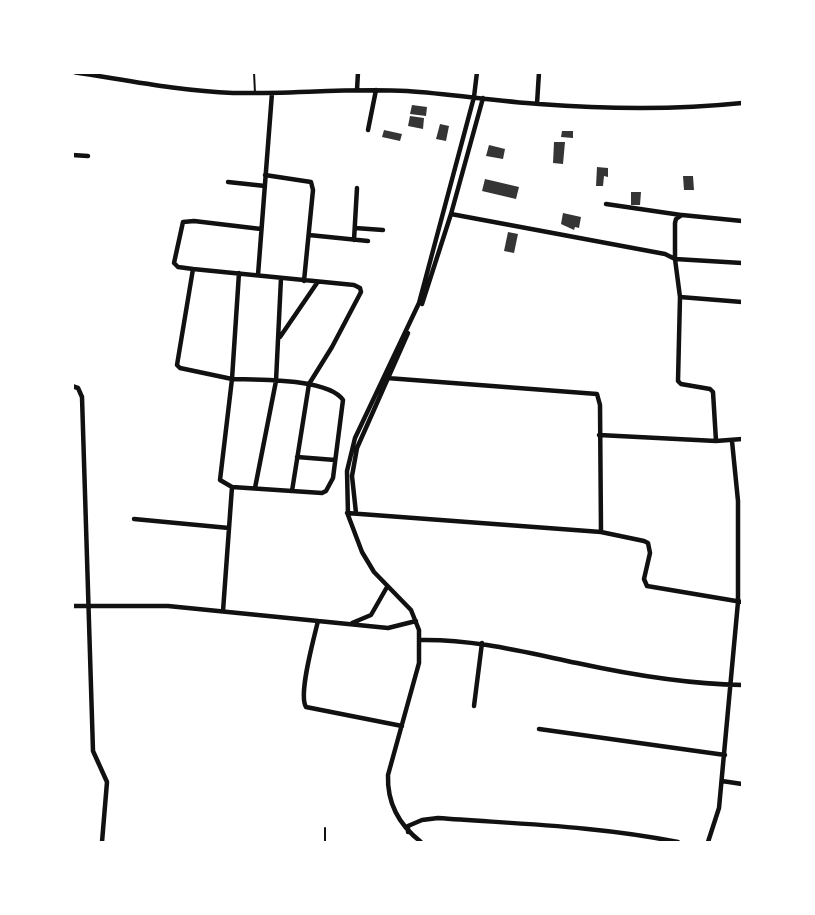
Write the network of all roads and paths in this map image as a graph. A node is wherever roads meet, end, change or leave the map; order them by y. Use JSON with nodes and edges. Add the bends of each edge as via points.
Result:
{"nodes":[{"id":1,"x":72,"y":72,"type":"edge"},
{"id":2,"x":254,"y":72,"type":"edge"},
{"id":3,"x":358,"y":72,"type":"edge"},
{"id":4,"x":477,"y":72,"type":"edge"},
{"id":5,"x":539,"y":72,"type":"edge"},
{"id":6,"x":358,"y":90,"type":"junction"},
{"id":7,"x":376,"y":90,"type":"junction"},
{"id":8,"x":272,"y":92,"type":"junction"},
{"id":9,"x":255,"y":93,"type":"junction"},
{"id":10,"x":474,"y":97,"type":"junction"},
{"id":11,"x":483,"y":98,"type":"junction"},
{"id":12,"x":742,"y":103,"type":"edge"},
{"id":13,"x":537,"y":104,"type":"junction"},
{"id":14,"x":368,"y":130,"type":"dead end"},
{"id":15,"x":72,"y":155,"type":"edge"},
{"id":16,"x":88,"y":156,"type":"dead end"},
{"id":17,"x":265,"y":175,"type":"junction"},
{"id":18,"x":228,"y":182,"type":"dead end"},
{"id":19,"x":264,"y":186,"type":"junction"},
{"id":20,"x":357,"y":188,"type":"dead end"},
{"id":21,"x":606,"y":204,"type":"dead end"},
{"id":22,"x":451,"y":214,"type":"junction"},
{"id":23,"x":682,"y":215,"type":"junction"},
{"id":24,"x":742,"y":221,"type":"edge"},
{"id":25,"x":355,"y":228,"type":"junction"},
{"id":26,"x":261,"y":229,"type":"junction"},
{"id":27,"x":383,"y":230,"type":"dead end"},
{"id":28,"x":309,"y":235,"type":"junction"},
{"id":29,"x":354,"y":240,"type":"junction"},
{"id":30,"x":368,"y":241,"type":"dead end"},
{"id":31,"x":674,"y":259,"type":"junction"},
{"id":32,"x":742,"y":263,"type":"edge"},
{"id":33,"x":193,"y":269,"type":"junction"},
{"id":34,"x":239,"y":273,"type":"junction"},
{"id":35,"x":258,"y":275,"type":"junction"},
{"id":36,"x":281,"y":278,"type":"junction"},
{"id":37,"x":304,"y":281,"type":"junction"},
{"id":38,"x":317,"y":283,"type":"junction"},
{"id":39,"x":680,"y":297,"type":"junction"},
{"id":40,"x":742,"y":302,"type":"edge"},
{"id":41,"x":280,"y":337,"type":"junction"},
{"id":42,"x":387,"y":378,"type":"junction"},
{"id":43,"x":232,"y":379,"type":"junction"},
{"id":44,"x":276,"y":381,"type":"junction"},
{"id":45,"x":309,"y":384,"type":"junction"},
{"id":46,"x":72,"y":386,"type":"edge"},
{"id":47,"x":599,"y":435,"type":"junction"},
{"id":48,"x":742,"y":440,"type":"edge"},
{"id":49,"x":716,"y":441,"type":"junction"},
{"id":50,"x":732,"y":441,"type":"junction"},
{"id":51,"x":297,"y":457,"type":"junction"},
{"id":52,"x":335,"y":460,"type":"junction"},
{"id":53,"x":232,"y":487,"type":"junction"},
{"id":54,"x":255,"y":488,"type":"junction"},
{"id":55,"x":292,"y":491,"type":"junction"},
{"id":56,"x":351,"y":514,"type":"junction"},
{"id":57,"x":134,"y":519,"type":"dead end"},
{"id":58,"x":228,"y":528,"type":"junction"},
{"id":59,"x":601,"y":532,"type":"junction"},
{"id":60,"x":387,"y":587,"type":"junction"},
{"id":61,"x":740,"y":602,"type":"edge"},
{"id":62,"x":72,"y":606,"type":"edge"},
{"id":63,"x":88,"y":607,"type":"junction"},
{"id":64,"x":223,"y":611,"type":"junction"},
{"id":65,"x":416,"y":621,"type":"junction"},
{"id":66,"x":318,"y":622,"type":"junction"},
{"id":67,"x":347,"y":624,"type":"junction"},
{"id":68,"x":420,"y":640,"type":"junction"},
{"id":69,"x":482,"y":643,"type":"junction"},
{"id":70,"x":730,"y":685,"type":"junction"},
{"id":71,"x":742,"y":685,"type":"edge"},
{"id":72,"x":474,"y":706,"type":"dead end"},
{"id":73,"x":402,"y":726,"type":"junction"},
{"id":74,"x":539,"y":729,"type":"dead end"},
{"id":75,"x":725,"y":755,"type":"junction"},
{"id":76,"x":722,"y":781,"type":"junction"},
{"id":77,"x":742,"y":784,"type":"edge"},
{"id":78,"x":326,"y":828,"type":"dead end"},
{"id":79,"x":408,"y":832,"type":"junction"},
{"id":80,"x":102,"y":842,"type":"edge"},
{"id":81,"x":325,"y":842,"type":"edge"},
{"id":82,"x":421,"y":842,"type":"edge"},
{"id":83,"x":678,"y":842,"type":"edge"},
{"id":84,"x":710,"y":842,"type":"edge"}],
"edges":[{"from":1,"to":9,"type":"street","via":[[172,88]]},
{"from":2,"to":9,"type":"lane"},
{"from":3,"to":6,"type":"street"},
{"from":4,"to":10,"type":"street"},
{"from":5,"to":13,"type":"street"},
{"from":6,"to":7,"type":"street"},
{"from":6,"to":8,"type":"street"},
{"from":7,"to":10,"type":"street"},
{"from":7,"to":14,"type":"street"},
{"from":8,"to":9,"type":"street"},
{"from":8,"to":17,"type":"street"},
{"from":10,"to":11,"type":"street"},
{"from":10,"to":56,"type":"street","via":[[419,303],[362,423],[350,456],[346,484]]},
{"from":11,"to":13,"type":"street"},
{"from":11,"to":22,"type":"street"},
{"from":12,"to":13,"type":"street","via":[[688,107]]},
{"from":15,"to":16,"type":"street"},
{"from":17,"to":19,"type":"street"},
{"from":17,"to":28,"type":"street","via":[[311,182]]},
{"from":18,"to":19,"type":"street"},
{"from":19,"to":26,"type":"street"},
{"from":20,"to":25,"type":"street"},
{"from":21,"to":23,"type":"street"},
{"from":22,"to":31,"type":"street","via":[[665,254]]},
{"from":22,"to":42,"type":"street","via":[[431,280]]},
{"from":23,"to":24,"type":"street"},
{"from":23,"to":31,"type":"street","via":[[675,224]]},
{"from":25,"to":27,"type":"street"},
{"from":25,"to":29,"type":"street"},
{"from":26,"to":33,"type":"street","via":[[183,222],[174,263],[178,267]]},
{"from":26,"to":35,"type":"street"},
{"from":28,"to":29,"type":"street"},
{"from":28,"to":37,"type":"street"},
{"from":29,"to":30,"type":"street"},
{"from":31,"to":32,"type":"street"},
{"from":31,"to":39,"type":"street"},
{"from":33,"to":34,"type":"street"},
{"from":33,"to":43,"type":"street","via":[[177,365]]},
{"from":34,"to":35,"type":"street"},
{"from":34,"to":43,"type":"street"},
{"from":35,"to":36,"type":"street"},
{"from":36,"to":37,"type":"street"},
{"from":36,"to":41,"type":"street"},
{"from":37,"to":38,"type":"street"},
{"from":38,"to":41,"type":"street"},
{"from":38,"to":45,"type":"street","via":[[354,285],[361,292]]},
{"from":39,"to":40,"type":"street"},
{"from":39,"to":49,"type":"street","via":[[678,381],[713,392]]},
{"from":41,"to":44,"type":"street"},
{"from":42,"to":47,"type":"street","via":[[598,394]]},
{"from":42,"to":56,"type":"street","via":[[357,448]]},
{"from":43,"to":44,"type":"street"},
{"from":43,"to":53,"type":"street","via":[[219,476],[222,483]]},
{"from":44,"to":45,"type":"street"},
{"from":44,"to":54,"type":"street"},
{"from":45,"to":51,"type":"street"},
{"from":45,"to":52,"type":"street","via":[[335,392],[343,400]]},
{"from":46,"to":63,"type":"street","via":[[78,388],[82,396]]},
{"from":47,"to":49,"type":"street"},
{"from":47,"to":59,"type":"street"},
{"from":48,"to":50,"type":"street"},
{"from":49,"to":50,"type":"street"},
{"from":50,"to":61,"type":"street","via":[[738,501]]},
{"from":51,"to":52,"type":"street"},
{"from":51,"to":55,"type":"street"},
{"from":52,"to":55,"type":"street","via":[[333,478],[326,491]]},
{"from":53,"to":54,"type":"street"},
{"from":53,"to":58,"type":"street"},
{"from":54,"to":55,"type":"street"},
{"from":56,"to":59,"type":"street"},
{"from":56,"to":60,"type":"street","via":[[366,562]]},
{"from":57,"to":58,"type":"street"},
{"from":58,"to":64,"type":"street"},
{"from":59,"to":61,"type":"street","via":[[648,543],[650,553],[644,579],[647,586]]},
{"from":60,"to":65,"type":"street","via":[[407,605]]},
{"from":60,"to":67,"type":"street","via":[[371,615]]},
{"from":61,"to":70,"type":"street"},
{"from":62,"to":63,"type":"street"},
{"from":63,"to":64,"type":"street","via":[[168,606]]},
{"from":63,"to":80,"type":"street","via":[[93,751],[108,782]]},
{"from":64,"to":66,"type":"street"},
{"from":65,"to":67,"type":"street","via":[[393,628]]},
{"from":65,"to":68,"type":"street"},
{"from":66,"to":67,"type":"street"},
{"from":66,"to":73,"type":"street","via":[[306,676],[306,707]]},
{"from":68,"to":69,"type":"street"},
{"from":68,"to":73,"type":"street","via":[[419,662]]},
{"from":69,"to":70,"type":"street","via":[[628,673]]},
{"from":69,"to":72,"type":"street"},
{"from":70,"to":71,"type":"street"},
{"from":70,"to":75,"type":"street"},
{"from":73,"to":79,"type":"street","via":[[388,786],[393,806]]},
{"from":74,"to":75,"type":"street"},
{"from":75,"to":76,"type":"street"},
{"from":76,"to":77,"type":"street"},
{"from":76,"to":84,"type":"street"},
{"from":78,"to":81,"type":"lane"},
{"from":79,"to":82,"type":"street"},
{"from":79,"to":83,"type":"street","via":[[408,826],[416,822],[438,818],[648,836]]}]}
